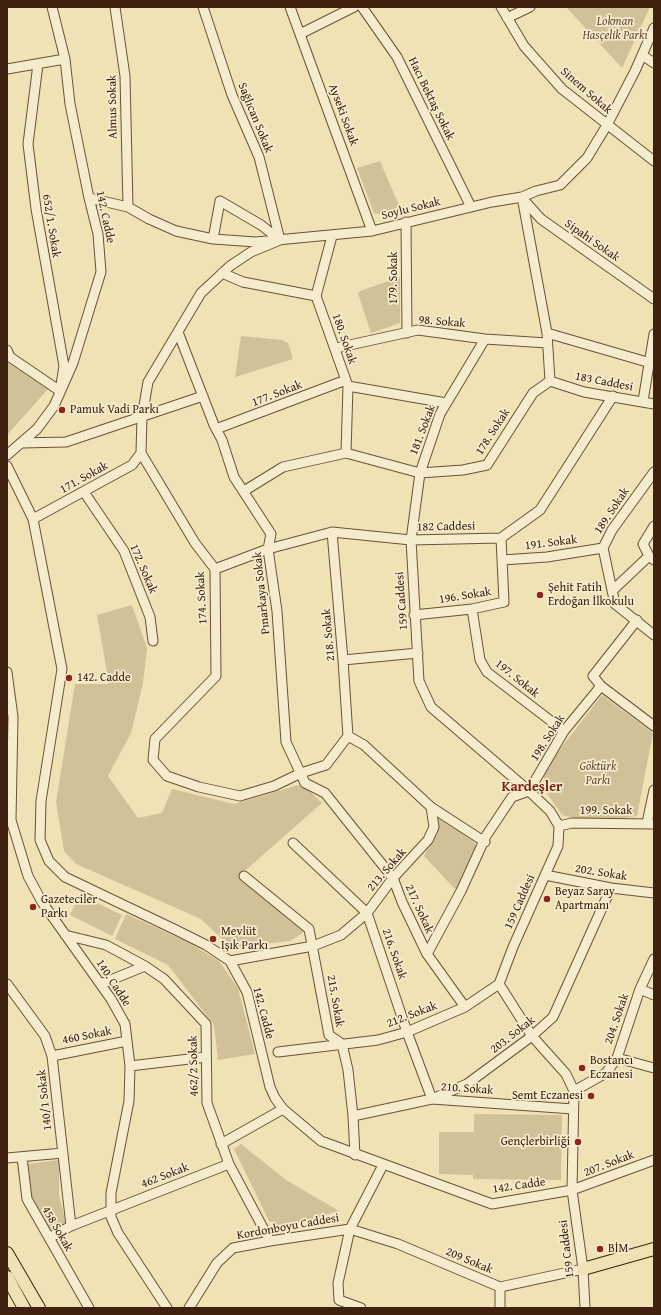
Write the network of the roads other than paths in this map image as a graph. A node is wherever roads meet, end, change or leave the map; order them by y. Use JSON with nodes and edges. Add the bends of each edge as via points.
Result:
{"nodes":[{"id":1,"x":52,"y":7,"type":"edge"},
{"id":2,"x":115,"y":7,"type":"edge"},
{"id":3,"x":203,"y":7,"type":"edge"},
{"id":4,"x":290,"y":7,"type":"edge"},
{"id":5,"x":354,"y":7,"type":"edge"},
{"id":6,"x":362,"y":7,"type":"edge"},
{"id":7,"x":501,"y":7,"type":"edge"},
{"id":8,"x":530,"y":7,"type":"edge"},
{"id":9,"x":507,"y":18,"type":"junction"},
{"id":10,"x":654,"y":28,"type":"edge"},
{"id":11,"x":300,"y":34,"type":"junction"},
{"id":12,"x":642,"y":55,"type":"junction"},
{"id":13,"x":65,"y":59,"type":"junction"},
{"id":14,"x":654,"y":63,"type":"edge"},
{"id":15,"x":38,"y":64,"type":"junction"},
{"id":16,"x":7,"y":69,"type":"edge"},
{"id":17,"x":608,"y":125,"type":"junction"},
{"id":18,"x":654,"y":161,"type":"edge"},
{"id":19,"x":522,"y":197,"type":"junction"},
{"id":20,"x":89,"y":198,"type":"junction"},
{"id":21,"x":128,"y":207,"type":"junction"},
{"id":22,"x":471,"y":207,"type":"junction"},
{"id":23,"x":406,"y":222,"type":"junction"},
{"id":24,"x":372,"y":231,"type":"junction"},
{"id":25,"x":332,"y":236,"type":"junction"},
{"id":26,"x":213,"y":239,"type":"junction"},
{"id":27,"x":280,"y":240,"type":"junction"},
{"id":28,"x":222,"y":273,"type":"junction"},
{"id":29,"x":316,"y":296,"type":"junction"},
{"id":30,"x":654,"y":299,"type":"edge"},
{"id":31,"x":178,"y":332,"type":"junction"},
{"id":32,"x":407,"y":333,"type":"junction"},
{"id":33,"x":547,"y":333,"type":"junction"},
{"id":34,"x":654,"y":334,"type":"edge"},
{"id":35,"x":485,"y":339,"type":"junction"},
{"id":36,"x":547,"y":343,"type":"junction"},
{"id":37,"x":336,"y":348,"type":"junction"},
{"id":38,"x":7,"y":350,"type":"edge"},
{"id":39,"x":652,"y":363,"type":"edge"},
{"id":40,"x":550,"y":381,"type":"junction"},
{"id":41,"x":347,"y":383,"type":"junction"},
{"id":42,"x":60,"y":391,"type":"junction"},
{"id":43,"x":203,"y":396,"type":"junction"},
{"id":44,"x":613,"y":396,"type":"junction"},
{"id":45,"x":643,"y":401,"type":"junction"},
{"id":46,"x":446,"y":403,"type":"junction"},
{"id":47,"x":654,"y":404,"type":"edge"},
{"id":48,"x":142,"y":417,"type":"junction"},
{"id":49,"x":216,"y":429,"type":"junction"},
{"id":50,"x":21,"y":443,"type":"junction"},
{"id":51,"x":141,"y":453,"type":"junction"},
{"id":52,"x":346,"y":453,"type":"junction"},
{"id":53,"x":7,"y":455,"type":"edge"},
{"id":54,"x":7,"y":466,"type":"edge"},
{"id":55,"x":420,"y":472,"type":"junction"},
{"id":56,"x":654,"y":472,"type":"edge"},
{"id":57,"x":244,"y":491,"type":"junction"},
{"id":58,"x":84,"y":492,"type":"junction"},
{"id":59,"x":33,"y":519,"type":"junction"},
{"id":60,"x":654,"y":526,"type":"edge"},
{"id":61,"x":332,"y":532,"type":"junction"},
{"id":62,"x":501,"y":538,"type":"junction"},
{"id":63,"x":411,"y":540,"type":"junction"},
{"id":64,"x":603,"y":548,"type":"junction"},
{"id":65,"x":268,"y":549,"type":"junction"},
{"id":66,"x":651,"y":558,"type":"edge"},
{"id":67,"x":502,"y":560,"type":"junction"},
{"id":68,"x":215,"y":569,"type":"junction"},
{"id":69,"x":612,"y":591,"type":"junction"},
{"id":70,"x":472,"y":609,"type":"junction"},
{"id":71,"x":414,"y":615,"type":"junction"},
{"id":72,"x":637,"y":620,"type":"junction"},
{"id":73,"x":654,"y":635,"type":"edge"},
{"id":74,"x":153,"y":641,"type":"dead end"},
{"id":75,"x":418,"y":653,"type":"junction"},
{"id":76,"x":344,"y":660,"type":"junction"},
{"id":77,"x":7,"y":672,"type":"edge"},
{"id":78,"x":601,"y":686,"type":"junction"},
{"id":79,"x":654,"y":726,"type":"edge"},
{"id":80,"x":564,"y":731,"type":"junction"},
{"id":81,"x":348,"y":736,"type":"junction"},
{"id":82,"x":300,"y":773,"type":"junction"},
{"id":83,"x":654,"y":790,"type":"edge"},
{"id":84,"x":529,"y":791,"type":"junction"},
{"id":85,"x":431,"y":807,"type":"junction"},
{"id":86,"x":9,"y":820,"type":"edge"},
{"id":87,"x":650,"y":824,"type":"edge"},
{"id":88,"x":559,"y":826,"type":"junction"},
{"id":89,"x":485,"y":842,"type":"junction"},
{"id":90,"x":293,"y":843,"type":"dead end"},
{"id":91,"x":544,"y":875,"type":"junction"},
{"id":92,"x":244,"y":876,"type":"dead end"},
{"id":93,"x":393,"y":878,"type":"junction"},
{"id":94,"x":611,"y":888,"type":"junction"},
{"id":95,"x":654,"y":893,"type":"edge"},
{"id":96,"x":367,"y":913,"type":"junction"},
{"id":97,"x":65,"y":935,"type":"junction"},
{"id":98,"x":313,"y":946,"type":"junction"},
{"id":99,"x":427,"y":954,"type":"junction"},
{"id":100,"x":654,"y":959,"type":"edge"},
{"id":101,"x":230,"y":960,"type":"junction"},
{"id":102,"x":145,"y":966,"type":"junction"},
{"id":103,"x":7,"y":984,"type":"edge"},
{"id":104,"x":101,"y":984,"type":"junction"},
{"id":105,"x":499,"y":984,"type":"junction"},
{"id":106,"x":640,"y":989,"type":"junction"},
{"id":107,"x":654,"y":995,"type":"edge"},
{"id":108,"x":465,"y":1007,"type":"junction"},
{"id":109,"x":407,"y":1032,"type":"junction"},
{"id":110,"x":532,"y":1036,"type":"junction"},
{"id":111,"x":127,"y":1041,"type":"junction"},
{"id":112,"x":342,"y":1044,"type":"junction"},
{"id":113,"x":278,"y":1052,"type":"dead end"},
{"id":114,"x":52,"y":1056,"type":"junction"},
{"id":115,"x":206,"y":1057,"type":"junction"},
{"id":116,"x":617,"y":1058,"type":"junction"},
{"id":117,"x":130,"y":1066,"type":"junction"},
{"id":118,"x":654,"y":1068,"type":"edge"},
{"id":119,"x":574,"y":1091,"type":"junction"},
{"id":120,"x":432,"y":1099,"type":"junction"},
{"id":121,"x":573,"y":1108,"type":"junction"},
{"id":122,"x":283,"y":1109,"type":"junction"},
{"id":123,"x":353,"y":1116,"type":"junction"},
{"id":124,"x":221,"y":1144,"type":"junction"},
{"id":125,"x":63,"y":1153,"type":"junction"},
{"id":126,"x":355,"y":1154,"type":"junction"},
{"id":127,"x":22,"y":1157,"type":"junction"},
{"id":128,"x":7,"y":1158,"type":"edge"},
{"id":129,"x":654,"y":1160,"type":"edge"},
{"id":130,"x":229,"y":1164,"type":"junction"},
{"id":131,"x":383,"y":1165,"type":"junction"},
{"id":132,"x":572,"y":1190,"type":"junction"},
{"id":133,"x":111,"y":1210,"type":"junction"},
{"id":134,"x":71,"y":1226,"type":"junction"},
{"id":135,"x":350,"y":1228,"type":"junction"},
{"id":136,"x":49,"y":1238,"type":"junction"},
{"id":137,"x":270,"y":1241,"type":"junction"},
{"id":138,"x":654,"y":1249,"type":"edge"},
{"id":139,"x":7,"y":1253,"type":"edge"},
{"id":140,"x":583,"y":1269,"type":"junction"},
{"id":141,"x":7,"y":1277,"type":"edge"},
{"id":142,"x":500,"y":1287,"type":"junction"},
{"id":143,"x":340,"y":1304,"type":"edge"},
{"id":144,"x":24,"y":1308,"type":"edge"},
{"id":145,"x":38,"y":1308,"type":"edge"},
{"id":146,"x":89,"y":1308,"type":"edge"},
{"id":147,"x":167,"y":1308,"type":"edge"},
{"id":148,"x":189,"y":1308,"type":"edge"},
{"id":149,"x":362,"y":1308,"type":"edge"},
{"id":150,"x":500,"y":1308,"type":"edge"},
{"id":151,"x":585,"y":1308,"type":"edge"}],
"edges":[{"from":1,"to":13,"type":"street","name":"142. Cadde"},
{"from":2,"to":21,"type":"street","name":"Almus Sokak","via":[[125,76]]},
{"from":3,"to":27,"type":"street","name":"Sağlıcan Sokak","via":[[232,95],[259,157]]},
{"from":4,"to":11,"type":"street","name":"Ayseki Sokak"},
{"from":5,"to":11,"type":"street"},
{"from":6,"to":22,"type":"street","name":"Hacı Bektaş Sokak","via":[[397,57]]},
{"from":7,"to":9,"type":"street","name":"Sinem Sokak"},
{"from":8,"to":9,"type":"street"},
{"from":9,"to":17,"type":"street","name":"Sinem Sokak","via":[[524,46],[562,89]]},
{"from":10,"to":12,"type":"street","name":"Soylu Sokak"},
{"from":11,"to":24,"type":"street","name":"Ayseki Sokak"},
{"from":12,"to":14,"type":"street"},
{"from":12,"to":17,"type":"street","name":"Soylu Sokak"},
{"from":13,"to":15,"type":"street"},
{"from":13,"to":20,"type":"street","name":"142. Cadde","via":[[70,104]]},
{"from":15,"to":16,"type":"street"},
{"from":15,"to":42,"type":"street","name":"652/1. Sokak","via":[[28,144],[36,210],[64,366]]},
{"from":17,"to":18,"type":"street","name":"Sinem Sokak"},
{"from":17,"to":19,"type":"street","name":"Soylu Sokak","via":[[587,158],[560,185]]},
{"from":19,"to":22,"type":"street","name":"Soylu Sokak"},
{"from":19,"to":30,"type":"street","name":"Sipahi Sokak","via":[[541,219]]},
{"from":19,"to":33,"type":"street"},
{"from":20,"to":21,"type":"street","name":"Soylu Sokak"},
{"from":20,"to":42,"type":"street","name":"142. Cadde","via":[[98,234],[102,272],[73,363]]},
{"from":21,"to":26,"type":"street","name":"Soylu Sokak","via":[[176,231]]},
{"from":22,"to":23,"type":"street","name":"Soylu Sokak"},
{"from":23,"to":24,"type":"street","name":"Soylu Sokak"},
{"from":23,"to":32,"type":"street","name":"179. Sokak"},
{"from":24,"to":25,"type":"street","name":"Soylu Sokak"},
{"from":25,"to":27,"type":"street","name":"Soylu Sokak"},
{"from":25,"to":29,"type":"street"},
{"from":26,"to":27,"type":"street","name":"Soylu Sokak","via":[[256,242]]},
{"from":26,"to":27,"type":"street","via":[[220,201],[261,225]]},
{"from":27,"to":28,"type":"street","via":[[251,252]]},
{"from":28,"to":29,"type":"street","via":[[243,282]]},
{"from":28,"to":31,"type":"street","via":[[201,293]]},
{"from":29,"to":37,"type":"street","name":"180. Sokak"},
{"from":31,"to":43,"type":"street","name":"Pınarkaya Sokak"},
{"from":31,"to":48,"type":"street","via":[[148,382]]},
{"from":32,"to":35,"type":"street","name":"98. Sokak","via":[[418,330]]},
{"from":32,"to":37,"type":"street","name":"98. Sokak"},
{"from":33,"to":36,"type":"street"},
{"from":33,"to":39,"type":"street"},
{"from":34,"to":39,"type":"street"},
{"from":35,"to":36,"type":"street","name":"98. Sokak"},
{"from":35,"to":46,"type":"street","name":"181. Sokak"},
{"from":36,"to":40,"type":"street"},
{"from":37,"to":41,"type":"street","name":"180. Sokak"},
{"from":38,"to":42,"type":"street","via":[[10,357]]},
{"from":39,"to":45,"type":"street"},
{"from":40,"to":44,"type":"street","name":"183 Caddesi","via":[[584,392]]},
{"from":40,"to":55,"type":"street","name":"178. Sokak","via":[[533,393],[487,465],[463,470]]},
{"from":41,"to":46,"type":"street"},
{"from":41,"to":49,"type":"street","name":"177. Sokak"},
{"from":41,"to":52,"type":"street","name":"180. Sokak"},
{"from":42,"to":50,"type":"street","name":"142. Cadde","via":[[54,406],[37,429]]},
{"from":43,"to":48,"type":"street"},
{"from":43,"to":49,"type":"street","name":"Pınarkaya Sokak"},
{"from":44,"to":45,"type":"street","name":"183 Caddesi"},
{"from":44,"to":62,"type":"street","via":[[540,510]]},
{"from":45,"to":47,"type":"street","name":"183 Caddesi"},
{"from":46,"to":55,"type":"street","name":"181. Sokak"},
{"from":48,"to":50,"type":"street","via":[[66,442]]},
{"from":48,"to":51,"type":"street"},
{"from":49,"to":57,"type":"street","name":"Pınarkaya Sokak","via":[[234,477]]},
{"from":50,"to":53,"type":"street","name":"142. Cadde"},
{"from":51,"to":58,"type":"street","name":"171. Sokak","via":[[132,465]]},
{"from":51,"to":68,"type":"street","name":"174. Sokak","via":[[195,543]]},
{"from":52,"to":55,"type":"street","name":"178. Sokak"},
{"from":52,"to":57,"type":"street","name":"178. Sokak","via":[[283,467]]},
{"from":54,"to":59,"type":"street"},
{"from":55,"to":63,"type":"street","name":"181. Sokak"},
{"from":56,"to":64,"type":"street","name":"189. Sokak","via":[[612,530]]},
{"from":57,"to":65,"type":"street","name":"Pınarkaya Sokak","via":[[271,534]]},
{"from":58,"to":59,"type":"street","name":"171. Sokak"},
{"from":58,"to":74,"type":"street","name":"172. Sokak","via":[[124,551],[150,617]]},
{"from":59,"to":101,"type":"street","via":[[62,669],[41,801],[40,840],[49,860],[65,877],[176,930]]},
{"from":60,"to":66,"type":"street","via":[[643,544]]},
{"from":61,"to":63,"type":"street","name":"182 Caddesi"},
{"from":61,"to":65,"type":"street","name":"182 Caddesi"},
{"from":61,"to":76,"type":"street","name":"218. Sokak"},
{"from":62,"to":63,"type":"street","name":"182 Caddesi"},
{"from":62,"to":67,"type":"street","name":"196. Sokak"},
{"from":63,"to":71,"type":"street","name":"159 Caddesi"},
{"from":64,"to":67,"type":"street","name":"191. Sokak","via":[[547,557]]},
{"from":64,"to":69,"type":"street","name":"189. Sokak"},
{"from":65,"to":68,"type":"street","name":"182 Caddesi"},
{"from":65,"to":82,"type":"street","name":"Pınarkaya Sokak","via":[[277,611],[286,742]]},
{"from":66,"to":69,"type":"street"},
{"from":67,"to":70,"type":"street","name":"196. Sokak","via":[[504,602]]},
{"from":68,"to":82,"type":"street","name":"174. Sokak","via":[[216,676],[155,739],[153,760],[167,776],[199,787],[240,796],[274,786]]},
{"from":69,"to":72,"type":"street","name":"189. Sokak","via":[[616,604]]},
{"from":70,"to":71,"type":"street","name":"196. Sokak"},
{"from":70,"to":80,"type":"street","name":"197. Sokak","via":[[480,660],[487,672]]},
{"from":71,"to":75,"type":"street","name":"159 Caddesi"},
{"from":72,"to":73,"type":"street","name":"189. Sokak"},
{"from":72,"to":78,"type":"street","via":[[593,676]]},
{"from":75,"to":76,"type":"street"},
{"from":75,"to":84,"type":"street","name":"159 Caddesi","via":[[419,681],[431,707]]},
{"from":76,"to":81,"type":"street","name":"218. Sokak"},
{"from":77,"to":86,"type":"street","name":"140. Cadde","via":[[13,717]]},
{"from":78,"to":79,"type":"street"},
{"from":78,"to":80,"type":"street","name":"198. Sokak"},
{"from":80,"to":84,"type":"street","name":"198. Sokak"},
{"from":81,"to":82,"type":"street","name":"174. Sokak","via":[[326,765]]},
{"from":81,"to":85,"type":"street","via":[[364,745]]},
{"from":82,"to":93,"type":"street","name":"217. Sokak","via":[[305,783],[325,793]]},
{"from":83,"to":87,"type":"street"},
{"from":84,"to":88,"type":"street","name":"159 Caddesi","via":[[550,811]]},
{"from":84,"to":89,"type":"street","via":[[512,797],[486,836]]},
{"from":85,"to":89,"type":"street"},
{"from":85,"to":93,"type":"street","name":"213. Sokak","via":[[434,827],[428,840]]},
{"from":86,"to":97,"type":"street","name":"140. Cadde","via":[[28,876]]},
{"from":87,"to":88,"type":"street","name":"199. Sokak","via":[[572,823]]},
{"from":88,"to":91,"type":"street","name":"159 Caddesi","via":[[558,846]]},
{"from":89,"to":99,"type":"street"},
{"from":90,"to":96,"type":"street","name":"216. Sokak"},
{"from":91,"to":94,"type":"street","name":"202. Sokak"},
{"from":91,"to":105,"type":"street","name":"159 Caddesi"},
{"from":92,"to":98,"type":"street","name":"215. Sokak","via":[[309,929]]},
{"from":93,"to":96,"type":"street","name":"213. Sokak"},
{"from":93,"to":99,"type":"street","name":"217. Sokak"},
{"from":94,"to":95,"type":"street","name":"202. Sokak"},
{"from":94,"to":110,"type":"street","name":"203. Sokak","via":[[553,1017]]},
{"from":96,"to":98,"type":"street","name":"213. Sokak","via":[[341,935]]},
{"from":96,"to":109,"type":"street","name":"216. Sokak"},
{"from":97,"to":102,"type":"street","name":"462/2 Sokak","via":[[106,945]]},
{"from":97,"to":104,"type":"street","name":"140. Cadde"},
{"from":98,"to":101,"type":"street","name":"213. Sokak"},
{"from":98,"to":112,"type":"street","name":"215. Sokak","via":[[329,1035]]},
{"from":99,"to":108,"type":"street","name":"217. Sokak"},
{"from":100,"to":106,"type":"street","name":"204. Sokak"},
{"from":101,"to":122,"type":"street","name":"142. Cadde","via":[[247,992],[270,1087]]},
{"from":102,"to":104,"type":"street"},
{"from":102,"to":115,"type":"street","name":"462/2 Sokak","via":[[164,979],[206,1024]]},
{"from":103,"to":114,"type":"street","name":"140/1 Sokak","via":[[46,1036]]},
{"from":104,"to":111,"type":"street","name":"140. Cadde","via":[[125,1024]]},
{"from":105,"to":108,"type":"street","name":"212. Sokak"},
{"from":105,"to":110,"type":"street","name":"159 Caddesi"},
{"from":106,"to":107,"type":"street"},
{"from":106,"to":116,"type":"street","name":"204. Sokak"},
{"from":108,"to":109,"type":"street","name":"212. Sokak"},
{"from":109,"to":112,"type":"street","name":"212. Sokak","via":[[378,1040]]},
{"from":109,"to":120,"type":"street","name":"216. Sokak"},
{"from":110,"to":119,"type":"street","name":"159 Caddesi","via":[[566,1074]]},
{"from":110,"to":120,"type":"street","name":"203. Sokak","via":[[467,1084]]},
{"from":111,"to":114,"type":"street","name":"460 Sokak"},
{"from":111,"to":117,"type":"street","name":"140. Cadde"},
{"from":112,"to":113,"type":"street","name":"212. Sokak"},
{"from":112,"to":123,"type":"street","name":"215. Sokak","via":[[348,1070]]},
{"from":114,"to":125,"type":"street","name":"140/1 Sokak"},
{"from":115,"to":117,"type":"street"},
{"from":115,"to":124,"type":"street","name":"462/2 Sokak","via":[[207,1103]]},
{"from":116,"to":118,"type":"street"},
{"from":116,"to":119,"type":"street","name":"204. Sokak","via":[[606,1073]]},
{"from":117,"to":133,"type":"street","name":"140. Cadde","via":[[129,1101],[111,1193]]},
{"from":119,"to":121,"type":"street","name":"159 Caddesi"},
{"from":120,"to":121,"type":"street","name":"210. Sokak"},
{"from":120,"to":123,"type":"street","name":"203. Sokak"},
{"from":121,"to":132,"type":"street","name":"159 Caddesi"},
{"from":122,"to":124,"type":"street"},
{"from":122,"to":126,"type":"street","name":"142. Cadde","via":[[320,1141]]},
{"from":123,"to":126,"type":"street","name":"215. Sokak"},
{"from":124,"to":130,"type":"street","name":"462/2 Sokak"},
{"from":125,"to":127,"type":"street"},
{"from":125,"to":134,"type":"street","name":"140/1 Sokak"},
{"from":126,"to":131,"type":"street","name":"142. Cadde"},
{"from":127,"to":128,"type":"street"},
{"from":127,"to":136,"type":"street","name":"458 Sokak","via":[[27,1199]]},
{"from":129,"to":132,"type":"street","name":"207. Sokak"},
{"from":130,"to":133,"type":"street","name":"462 Sokak"},
{"from":130,"to":137,"type":"street","name":"462/2 Sokak"},
{"from":131,"to":132,"type":"street","name":"142. Cadde","via":[[492,1204]]},
{"from":131,"to":135,"type":"street","name":"Kordonboyu Caddesi"},
{"from":132,"to":140,"type":"street","name":"159 Caddesi"},
{"from":133,"to":134,"type":"street","name":"462 Sokak"},
{"from":133,"to":147,"type":"street","name":"140. Cadde","via":[[111,1217],[118,1233]]},
{"from":134,"to":136,"type":"street","name":"462 Sokak"},
{"from":135,"to":137,"type":"street","name":"Kordonboyu Caddesi"},
{"from":135,"to":142,"type":"street","name":"209 Sokak","via":[[398,1244]]},
{"from":135,"to":143,"type":"street","via":[[338,1283]]},
{"from":136,"to":146,"type":"street","name":"458 Sokak"},
{"from":137,"to":148,"type":"street","name":"Kordonboyu Caddesi","via":[[232,1248],[217,1263]]},
{"from":138,"to":140,"type":"main road"},
{"from":139,"to":145,"type":"main road"},
{"from":140,"to":142,"type":"street","name":"209 Sokak"},
{"from":140,"to":151,"type":"street","name":"159 Caddesi"},
{"from":141,"to":144,"type":"main road"},
{"from":142,"to":150,"type":"street"},
{"from":143,"to":149,"type":"street"}]}
